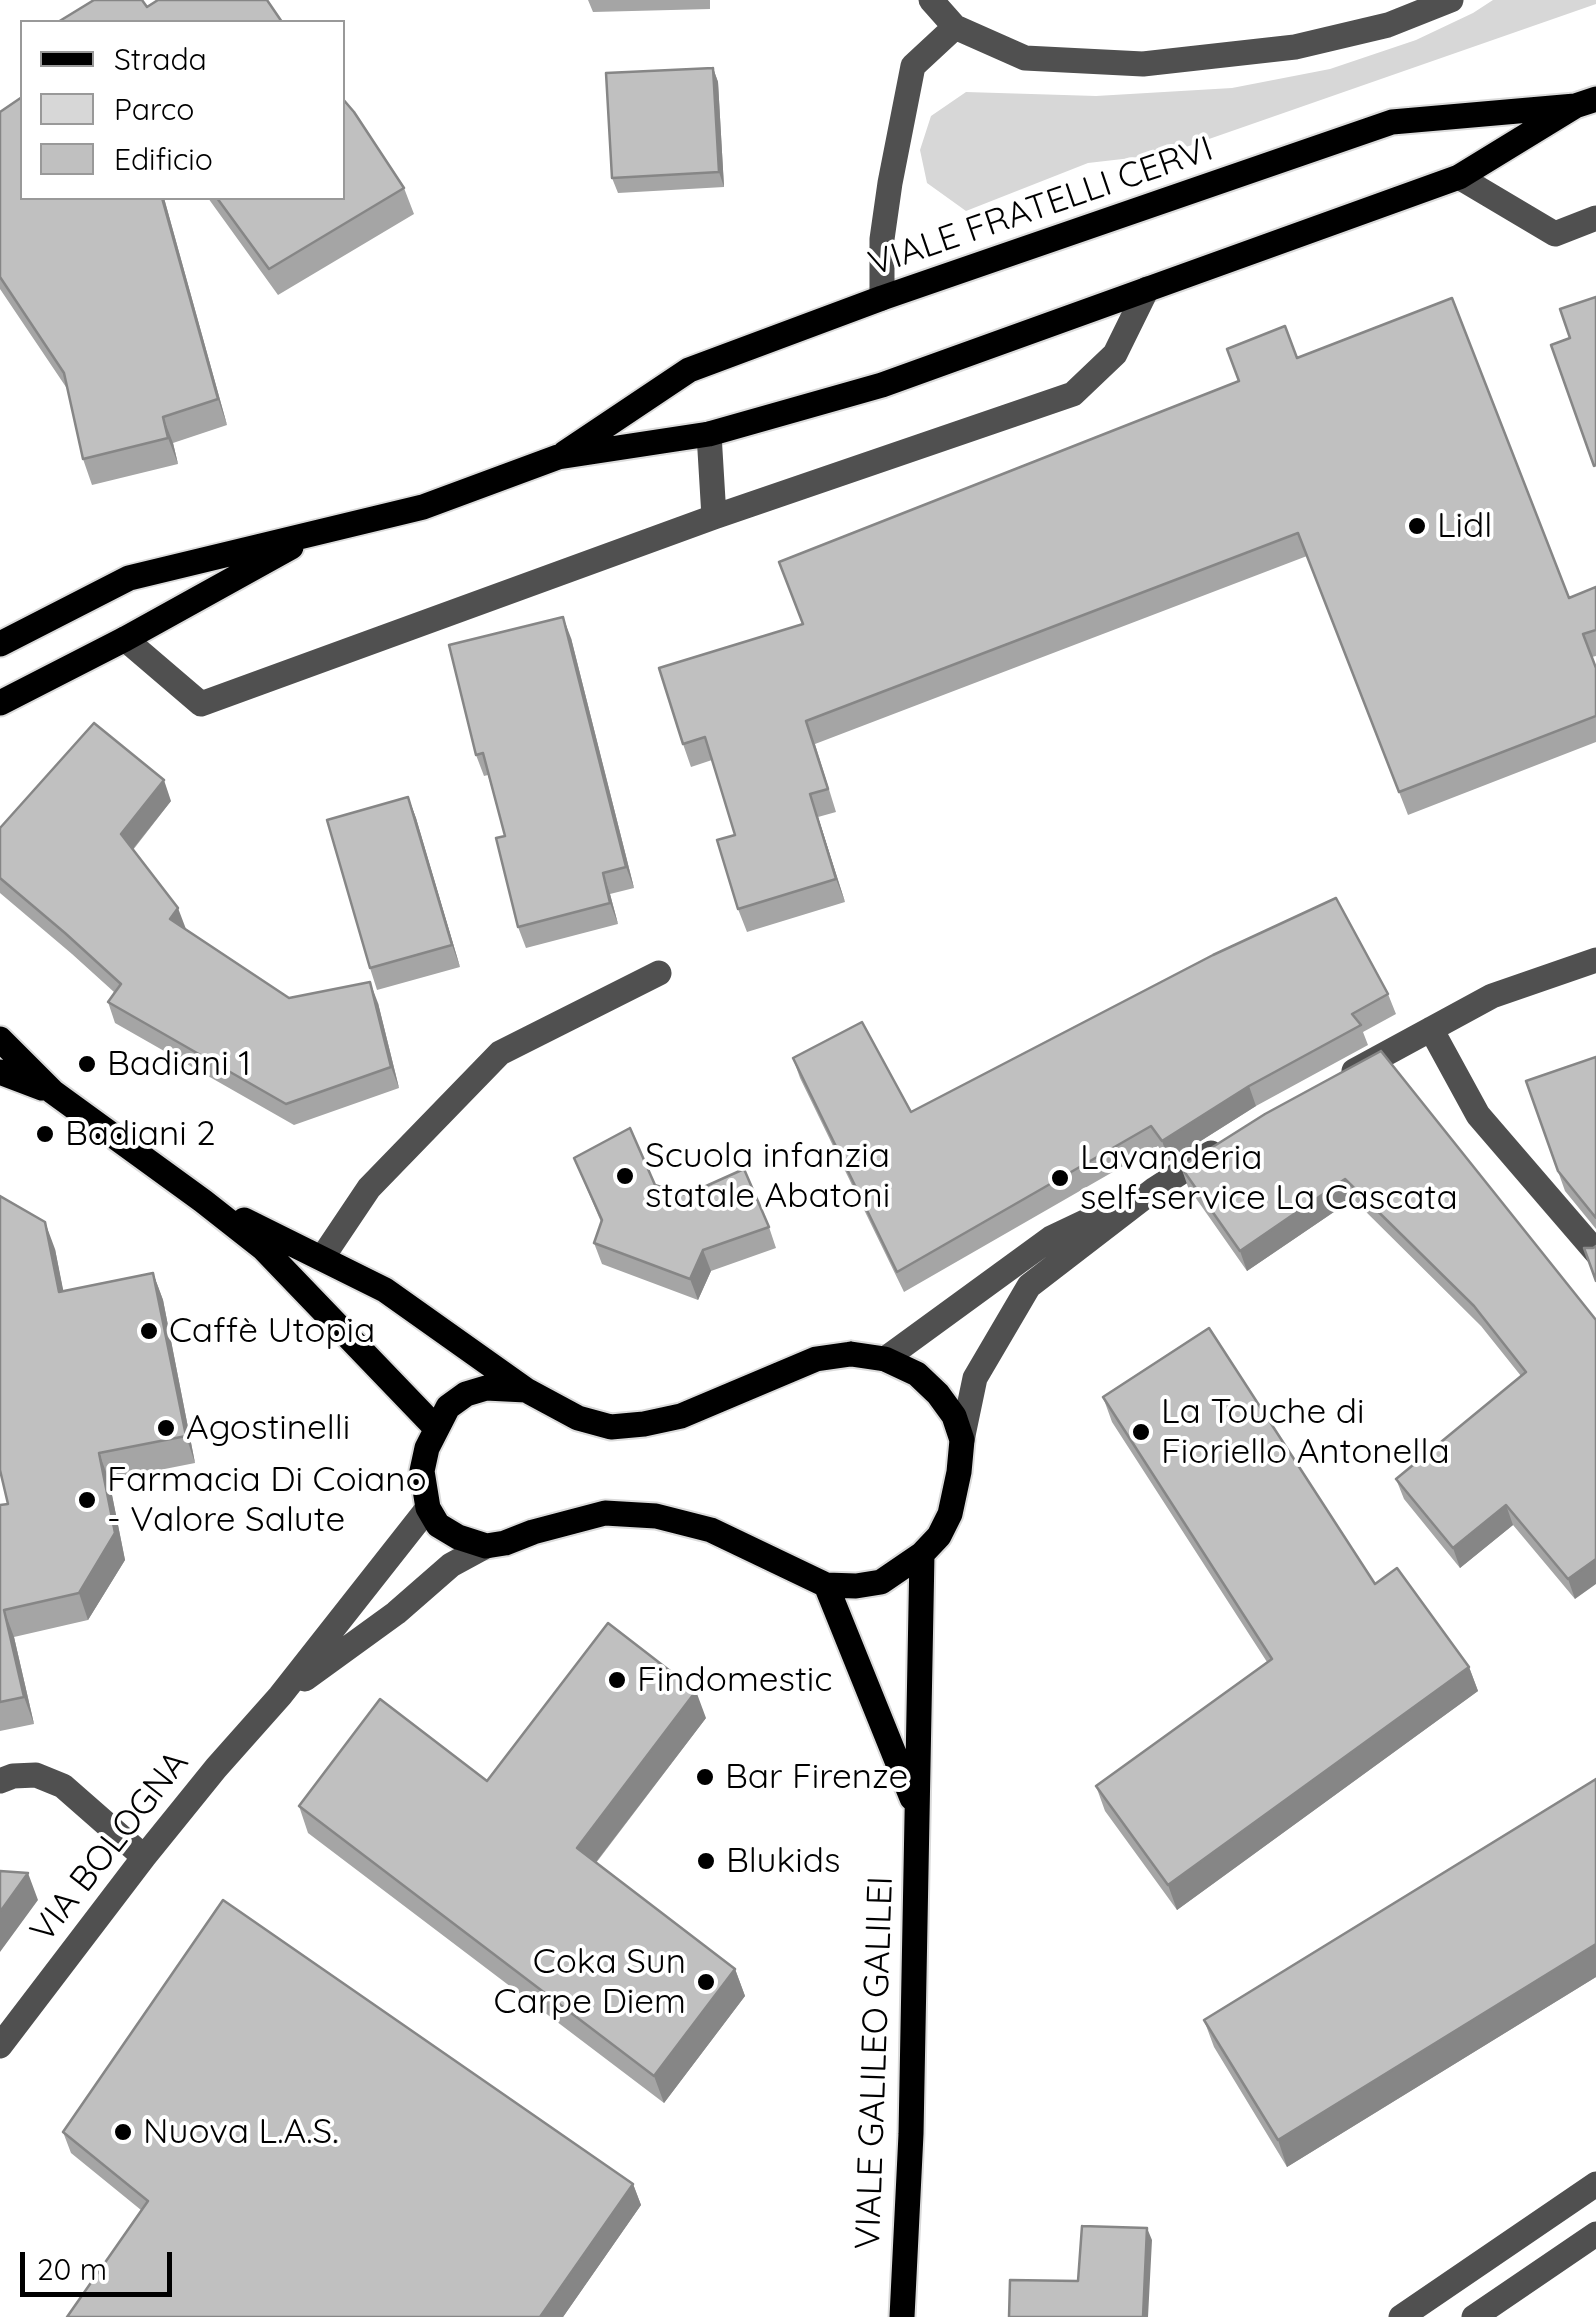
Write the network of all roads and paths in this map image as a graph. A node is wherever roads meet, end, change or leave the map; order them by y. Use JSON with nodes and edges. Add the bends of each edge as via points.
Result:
{"nodes":[{"id":1,"x":931,"y":0,"type":"edge"},
{"id":2,"x":1451,"y":0,"type":"edge"},
{"id":3,"x":955,"y":27,"type":"junction"},
{"id":4,"x":1586,"y":103,"type":"edge"},
{"id":5,"x":1459,"y":178,"type":"junction"},
{"id":6,"x":1596,"y":218,"type":"edge"},
{"id":7,"x":1147,"y":289,"type":"junction"},
{"id":8,"x":882,"y":298,"type":"junction"},
{"id":9,"x":709,"y":434,"type":"junction"},
{"id":10,"x":558,"y":457,"type":"junction"},
{"id":11,"x":714,"y":517,"type":"junction"},
{"id":12,"x":318,"y":531,"type":"junction"},
{"id":13,"x":125,"y":639,"type":"junction"},
{"id":14,"x":0,"y":644,"type":"edge"},
{"id":15,"x":0,"y":703,"type":"edge"},
{"id":16,"x":1596,"y":960,"type":"edge"},
{"id":17,"x":659,"y":973,"type":"dead end"},
{"id":18,"x":1431,"y":1029,"type":"junction"},
{"id":19,"x":0,"y":1039,"type":"edge"},
{"id":20,"x":0,"y":1072,"type":"edge"},
{"id":21,"x":1331,"y":1083,"type":"edge"},
{"id":22,"x":53,"y":1092,"type":"junction"},
{"id":23,"x":1233,"y":1140,"type":"edge"},
{"id":24,"x":1155,"y":1189,"type":"junction"},
{"id":25,"x":203,"y":1200,"type":"junction"},
{"id":26,"x":1596,"y":1252,"type":"edge"},
{"id":27,"x":322,"y":1258,"type":"junction"},
{"id":28,"x":885,"y":1359,"type":"junction"},
{"id":29,"x":526,"y":1390,"type":"junction"},
{"id":30,"x":436,"y":1428,"type":"junction"},
{"id":31,"x":962,"y":1440,"type":"junction"},
{"id":32,"x":428,"y":1508,"type":"junction"},
{"id":33,"x":486,"y":1546,"type":"junction"},
{"id":34,"x":922,"y":1554,"type":"junction"},
{"id":35,"x":826,"y":1585,"type":"junction"},
{"id":36,"x":280,"y":1696,"type":"junction"},
{"id":37,"x":0,"y":1781,"type":"edge"},
{"id":38,"x":916,"y":1810,"type":"junction"},
{"id":39,"x":144,"y":1857,"type":"junction"},
{"id":40,"x":0,"y":2046,"type":"edge"},
{"id":41,"x":1596,"y":2184,"type":"edge"},
{"id":42,"x":1596,"y":2234,"type":"edge"},
{"id":43,"x":902,"y":2317,"type":"edge"},
{"id":44,"x":1401,"y":2317,"type":"edge"},
{"id":45,"x":1474,"y":2317,"type":"edge"}],
"edges":[{"from":1,"to":3,"type":"street"},
{"from":2,"to":3,"type":"street","via":[[1388,25],[1295,47],[1144,64],[1025,58]]},
{"from":3,"to":8,"type":"street","via":[[913,66],[882,239]]},
{"from":4,"to":5,"type":"main road","name":"VIALE FRATELLI CERVI"},
{"from":4,"to":8,"type":"main road","name":"VIALE FRATELLI CERVI","via":[[1392,122]]},
{"from":5,"to":6,"type":"street","via":[[1555,234]]},
{"from":5,"to":7,"type":"main road","name":"VIALE FRATELLI CERVI"},
{"from":7,"to":9,"type":"main road","name":"VIALE FRATELLI CERVI","via":[[882,385]]},
{"from":7,"to":11,"type":"street","via":[[1115,354],[1074,394]]},
{"from":8,"to":10,"type":"main road","name":"VIALE FRATELLI CERVI","via":[[689,370]]},
{"from":9,"to":10,"type":"main road","name":"VIALE FRATELLI CERVI"},
{"from":9,"to":11,"type":"street"},
{"from":10,"to":12,"type":"main road","name":"VIALE FRATELLI CERVI","via":[[424,506]]},
{"from":11,"to":13,"type":"street","via":[[201,704]]},
{"from":12,"to":13,"type":"main road"},
{"from":12,"to":14,"type":"main road","name":"VIALE FRATELLI CERVI","via":[[129,578]]},
{"from":13,"to":15,"type":"main road"},
{"from":16,"to":18,"type":"street","via":[[1492,996]]},
{"from":17,"to":27,"type":"street","via":[[500,1054],[369,1188]]},
{"from":18,"to":21,"type":"street"},
{"from":18,"to":26,"type":"street","via":[[1478,1115]]},
{"from":19,"to":22,"type":"main road"},
{"from":20,"to":22,"type":"main road"},
{"from":22,"to":25,"type":"main road"},
{"from":23,"to":24,"type":"street"},
{"from":24,"to":28,"type":"street","via":[[1051,1238]]},
{"from":24,"to":31,"type":"street","via":[[1029,1286],[975,1378]]},
{"from":25,"to":27,"type":"main road"},
{"from":25,"to":30,"type":"main road","via":[[264,1249]]},
{"from":27,"to":29,"type":"main road","via":[[385,1290]]},
{"from":28,"to":29,"type":"main road","via":[[816,1359],[680,1416],[611,1427]]},
{"from":28,"to":31,"type":"main road","via":[[938,1394]]},
{"from":29,"to":30,"type":"main road","via":[[466,1394]]},
{"from":30,"to":32,"type":"main road","via":[[422,1471]]},
{"from":31,"to":34,"type":"main road","via":[[950,1514]]},
{"from":32,"to":33,"type":"main road","via":[[448,1531]]},
{"from":32,"to":36,"type":"street"},
{"from":33,"to":35,"type":"main road","via":[[605,1513],[656,1516],[711,1530]]},
{"from":33,"to":36,"type":"street"},
{"from":34,"to":35,"type":"main road","via":[[881,1582]]},
{"from":34,"to":38,"type":"main road","name":"VIALE GALILEO GALILEI"},
{"from":35,"to":38,"type":"main road"},
{"from":36,"to":39,"type":"street","name":"VIA BOLOGNA"},
{"from":37,"to":39,"type":"street","via":[[36,1776],[62,1786]]},
{"from":38,"to":43,"type":"main road","name":"VIALE GALILEO GALILEI"},
{"from":39,"to":40,"type":"street","name":"VIA BOLOGNA"},
{"from":41,"to":44,"type":"street"},
{"from":42,"to":45,"type":"street"}]}
